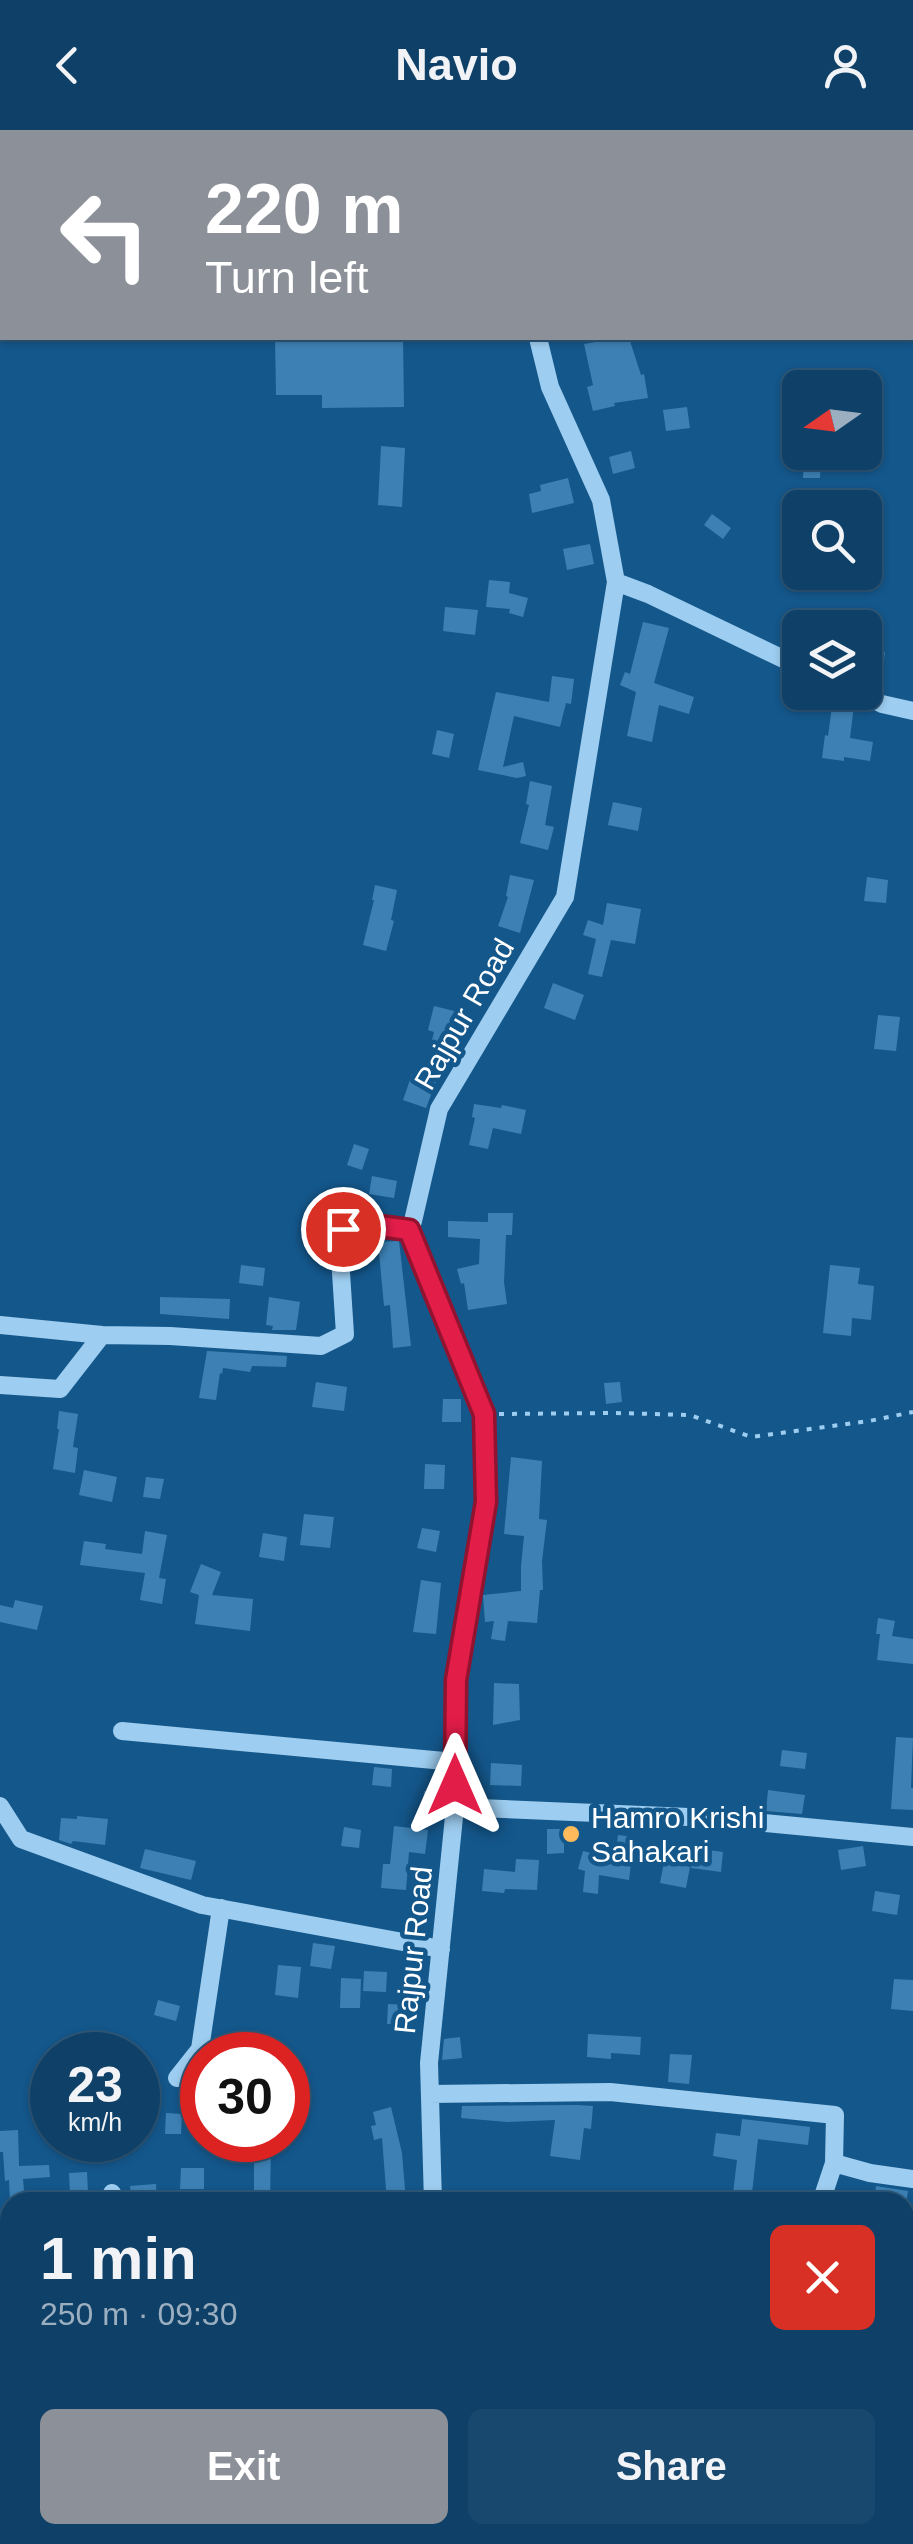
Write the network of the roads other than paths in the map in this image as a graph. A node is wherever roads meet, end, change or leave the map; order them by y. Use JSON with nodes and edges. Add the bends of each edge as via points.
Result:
{"nodes":[{"id":1,"x":538,"y":340,"type":"edge"},
{"id":2,"x":616,"y":582,"type":"junction"},
{"id":3,"x":782,"y":659,"type":"edge"},
{"id":4,"x":882,"y":704,"type":"edge"},
{"id":5,"x":913,"y":711,"type":"edge"},
{"id":6,"x":409,"y":1230,"type":"junction"},
{"id":7,"x":0,"y":1325,"type":"edge"},
{"id":8,"x":102,"y":1335,"type":"junction"},
{"id":9,"x":0,"y":1386,"type":"edge"},
{"id":10,"x":122,"y":1731,"type":"dead end"},
{"id":11,"x":456,"y":1762,"type":"junction"},
{"id":12,"x":0,"y":1806,"type":"edge"},
{"id":13,"x":455,"y":1807,"type":"junction"},
{"id":14,"x":913,"y":1837,"type":"edge"},
{"id":15,"x":222,"y":1908,"type":"junction"},
{"id":16,"x":441,"y":1950,"type":"junction"},
{"id":17,"x":176,"y":2078,"type":"dead end"},
{"id":18,"x":430,"y":2094,"type":"junction"},
{"id":19,"x":834,"y":2163,"type":"junction"},
{"id":20,"x":913,"y":2179,"type":"edge"},
{"id":21,"x":434,"y":2192,"type":"edge"},
{"id":22,"x":824,"y":2192,"type":"edge"}],
"edges":[{"from":1,"to":2,"type":"street","name":"Rajpur Road","via":[[550,387],[600,500]]},
{"from":2,"to":3,"type":"street"},
{"from":2,"to":6,"type":"street","name":"Rajpur Road","via":[[565,898],[439,1109]]},
{"from":4,"to":5,"type":"street"},
{"from":6,"to":8,"type":"street","via":[[343,1229],[345,1334],[320,1346]]},
{"from":6,"to":11,"type":"street","name":"Rajpur Road","via":[[484,1414],[486,1502],[456,1680]]},
{"from":7,"to":8,"type":"street"},
{"from":8,"to":9,"type":"street","via":[[60,1389]]},
{"from":10,"to":11,"type":"street"},
{"from":11,"to":13,"type":"street","name":"Rajpur Road"},
{"from":12,"to":15,"type":"street","via":[[21,1838]]},
{"from":13,"to":14,"type":"street","via":[[712,1818]]},
{"from":13,"to":16,"type":"street","name":"Rajpur Road"},
{"from":15,"to":16,"type":"street"},
{"from":15,"to":17,"type":"street","via":[[200,2049]]},
{"from":16,"to":18,"type":"street","name":"Rajpur Road"},
{"from":18,"to":19,"type":"street","via":[[610,2092],[835,2115]]},
{"from":18,"to":21,"type":"street","name":"Rajpur Road"},
{"from":19,"to":20,"type":"street"},
{"from":19,"to":22,"type":"street"}]}
